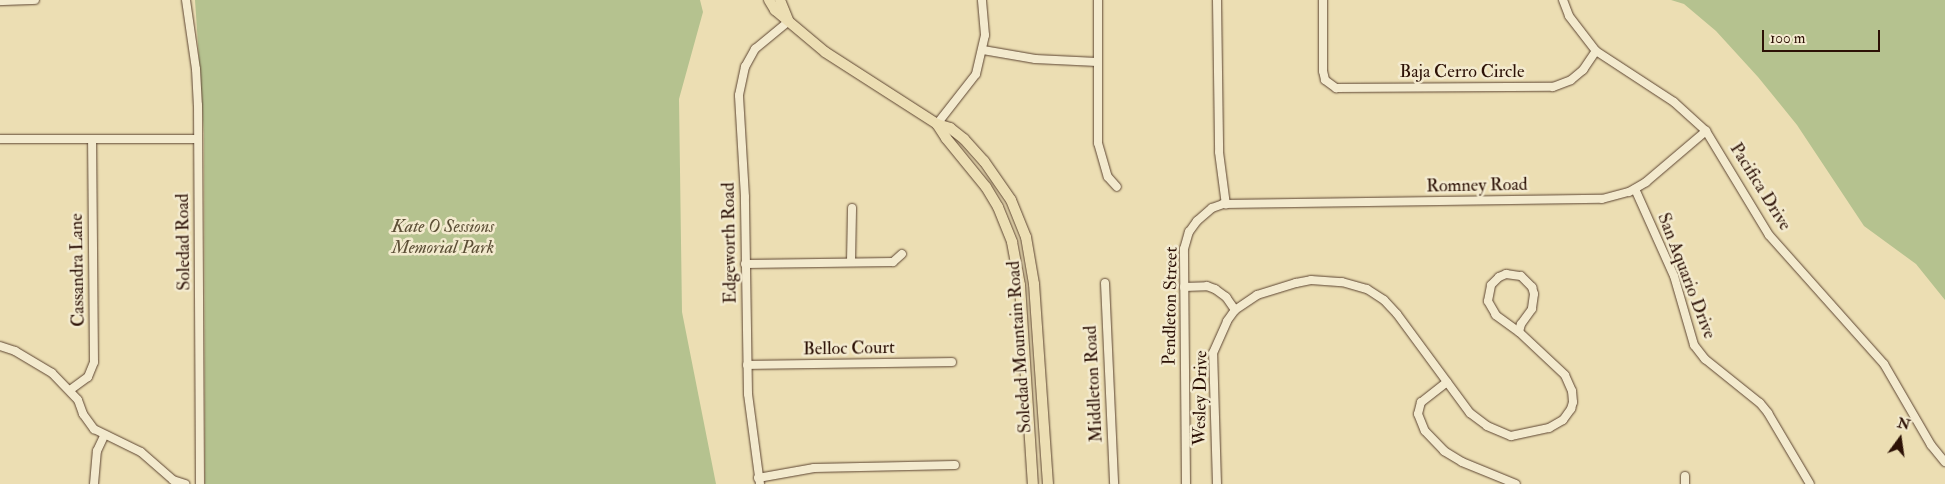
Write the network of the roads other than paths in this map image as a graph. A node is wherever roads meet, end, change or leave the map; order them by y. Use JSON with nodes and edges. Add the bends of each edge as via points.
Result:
{"nodes":[{"id":1,"x":35,"y":0,"type":"edge"},
{"id":2,"x":186,"y":0,"type":"edge"},
{"id":3,"x":769,"y":0,"type":"edge"},
{"id":4,"x":780,"y":0,"type":"edge"},
{"id":5,"x":982,"y":0,"type":"edge"},
{"id":6,"x":1098,"y":0,"type":"edge"},
{"id":7,"x":1217,"y":0,"type":"edge"},
{"id":8,"x":1323,"y":0,"type":"edge"},
{"id":9,"x":1563,"y":0,"type":"edge"},
{"id":10,"x":0,"y":1,"type":"edge"},
{"id":11,"x":789,"y":21,"type":"junction"},
{"id":12,"x":983,"y":50,"type":"junction"},
{"id":13,"x":1596,"y":52,"type":"junction"},
{"id":14,"x":1097,"y":62,"type":"junction"},
{"id":15,"x":937,"y":124,"type":"junction"},
{"id":16,"x":1706,"y":131,"type":"junction"},
{"id":17,"x":0,"y":139,"type":"edge"},
{"id":18,"x":92,"y":139,"type":"junction"},
{"id":19,"x":197,"y":139,"type":"junction"},
{"id":20,"x":1117,"y":187,"type":"dead end"},
{"id":21,"x":1635,"y":188,"type":"junction"},
{"id":22,"x":1226,"y":204,"type":"junction"},
{"id":23,"x":852,"y":208,"type":"dead end"},
{"id":24,"x":902,"y":254,"type":"dead end"},
{"id":25,"x":851,"y":262,"type":"junction"},
{"id":26,"x":745,"y":264,"type":"junction"},
{"id":27,"x":1105,"y":283,"type":"dead end"},
{"id":28,"x":1184,"y":287,"type":"junction"},
{"id":29,"x":1235,"y":310,"type":"junction"},
{"id":30,"x":1519,"y":332,"type":"junction"},
{"id":31,"x":0,"y":346,"type":"edge"},
{"id":32,"x":952,"y":362,"type":"dead end"},
{"id":33,"x":747,"y":365,"type":"junction"},
{"id":34,"x":1447,"y":382,"type":"junction"},
{"id":35,"x":70,"y":390,"type":"junction"},
{"id":36,"x":104,"y":436,"type":"junction"},
{"id":37,"x":1945,"y":462,"type":"edge"},
{"id":38,"x":955,"y":465,"type":"dead end"},
{"id":39,"x":759,"y":481,"type":"edge"},
{"id":40,"x":94,"y":484,"type":"edge"},
{"id":41,"x":185,"y":484,"type":"edge"},
{"id":42,"x":200,"y":484,"type":"edge"},
{"id":43,"x":1033,"y":484,"type":"edge"},
{"id":44,"x":1048,"y":484,"type":"edge"},
{"id":45,"x":1114,"y":484,"type":"edge"},
{"id":46,"x":1186,"y":484,"type":"edge"},
{"id":47,"x":1216,"y":484,"type":"edge"},
{"id":48,"x":1516,"y":484,"type":"edge"},
{"id":49,"x":1810,"y":484,"type":"edge"}],
"edges":[{"from":1,"to":10,"type":"street"},
{"from":2,"to":19,"type":"street","name":"Soledad Road","via":[[196,69]]},
{"from":3,"to":11,"type":"main road","name":"Soledad Mountain Road","via":[[775,10]]},
{"from":4,"to":11,"type":"main road"},
{"from":5,"to":12,"type":"street"},
{"from":6,"to":14,"type":"street"},
{"from":7,"to":22,"type":"street","via":[[1219,152]]},
{"from":8,"to":13,"type":"street","name":"Baja Cerro Circle","via":[[1323,71],[1325,80],[1336,88],[1553,87],[1571,80],[1584,70]]},
{"from":9,"to":13,"type":"street","name":"Pacifica Drive","via":[[1569,16]]},
{"from":11,"to":15,"type":"main road","name":"Soledad Mountain Road","via":[[825,52]]},
{"from":11,"to":26,"type":"street","name":"Edgeworth Road","via":[[755,49],[745,67],[738,95],[745,197]]},
{"from":12,"to":14,"type":"street","via":[[1035,59]]},
{"from":12,"to":15,"type":"street","via":[[976,74]]},
{"from":13,"to":16,"type":"street","name":"Pacifica Drive","via":[[1674,102]]},
{"from":14,"to":20,"type":"street","via":[[1098,143],[1108,177]]},
{"from":15,"to":43,"type":"main road","name":"Soledad Mountain Road","via":[[986,187],[1012,242],[1020,285]]},
{"from":15,"to":44,"type":"main road","name":"Soledad Mountain Road","via":[[950,128],[964,139],[984,161],[1010,200],[1026,237],[1034,284]]},
{"from":16,"to":21,"type":"street","name":"Romney Road"},
{"from":16,"to":37,"type":"street","name":"Pacifica Drive","via":[[1769,236],[1884,364],[1931,445]]},
{"from":17,"to":18,"type":"street"},
{"from":18,"to":19,"type":"street"},
{"from":18,"to":35,"type":"street","name":"Cassandra Lane","via":[[94,362],[88,377]]},
{"from":19,"to":42,"type":"street","name":"Soledad Road"},
{"from":21,"to":22,"type":"street","name":"Romney Road","via":[[1602,199]]},
{"from":21,"to":49,"type":"street","name":"San Aquario Drive","via":[[1674,276],[1694,345],[1705,359],[1768,413]]},
{"from":22,"to":28,"type":"street","name":"Pendleton Street","via":[[1212,208],[1189,232],[1184,249]]},
{"from":23,"to":25,"type":"street"},
{"from":24,"to":25,"type":"street","via":[[893,262]]},
{"from":25,"to":26,"type":"street"},
{"from":26,"to":33,"type":"street","name":"Edgeworth Road"},
{"from":27,"to":45,"type":"street","name":"Middleton Road"},
{"from":28,"to":29,"type":"street","via":[[1207,286],[1214,289],[1226,297]]},
{"from":28,"to":46,"type":"street","name":"Pendleton Street"},
{"from":29,"to":34,"type":"street","name":"Wesley Drive","via":[[1257,295],[1296,282],[1342,282],[1367,290],[1384,300],[1397,314]]},
{"from":29,"to":47,"type":"street","name":"Wesley Drive","via":[[1213,353]]},
{"from":30,"to":30,"type":"street","via":[[1532,309],[1534,294],[1521,276],[1506,274],[1491,285],[1488,301],[1496,315]]},
{"from":30,"to":34,"type":"street","name":"Wesley Drive","via":[[1565,375],[1573,402],[1563,420],[1549,428],[1520,435],[1502,433],[1470,412]]},
{"from":31,"to":35,"type":"street","via":[[34,361]]},
{"from":32,"to":33,"type":"street","name":"Belloc Court"},
{"from":33,"to":39,"type":"street","name":"Edgeworth Road"},
{"from":34,"to":48,"type":"street","via":[[1421,402],[1418,414],[1425,431],[1444,451],[1462,462]]},
{"from":35,"to":36,"type":"street","via":[[94,429]]},
{"from":36,"to":40,"type":"street","via":[[97,451]]},
{"from":36,"to":41,"type":"street","via":[[141,452],[173,480]]},
{"from":38,"to":39,"type":"street","via":[[814,468]]}]}
